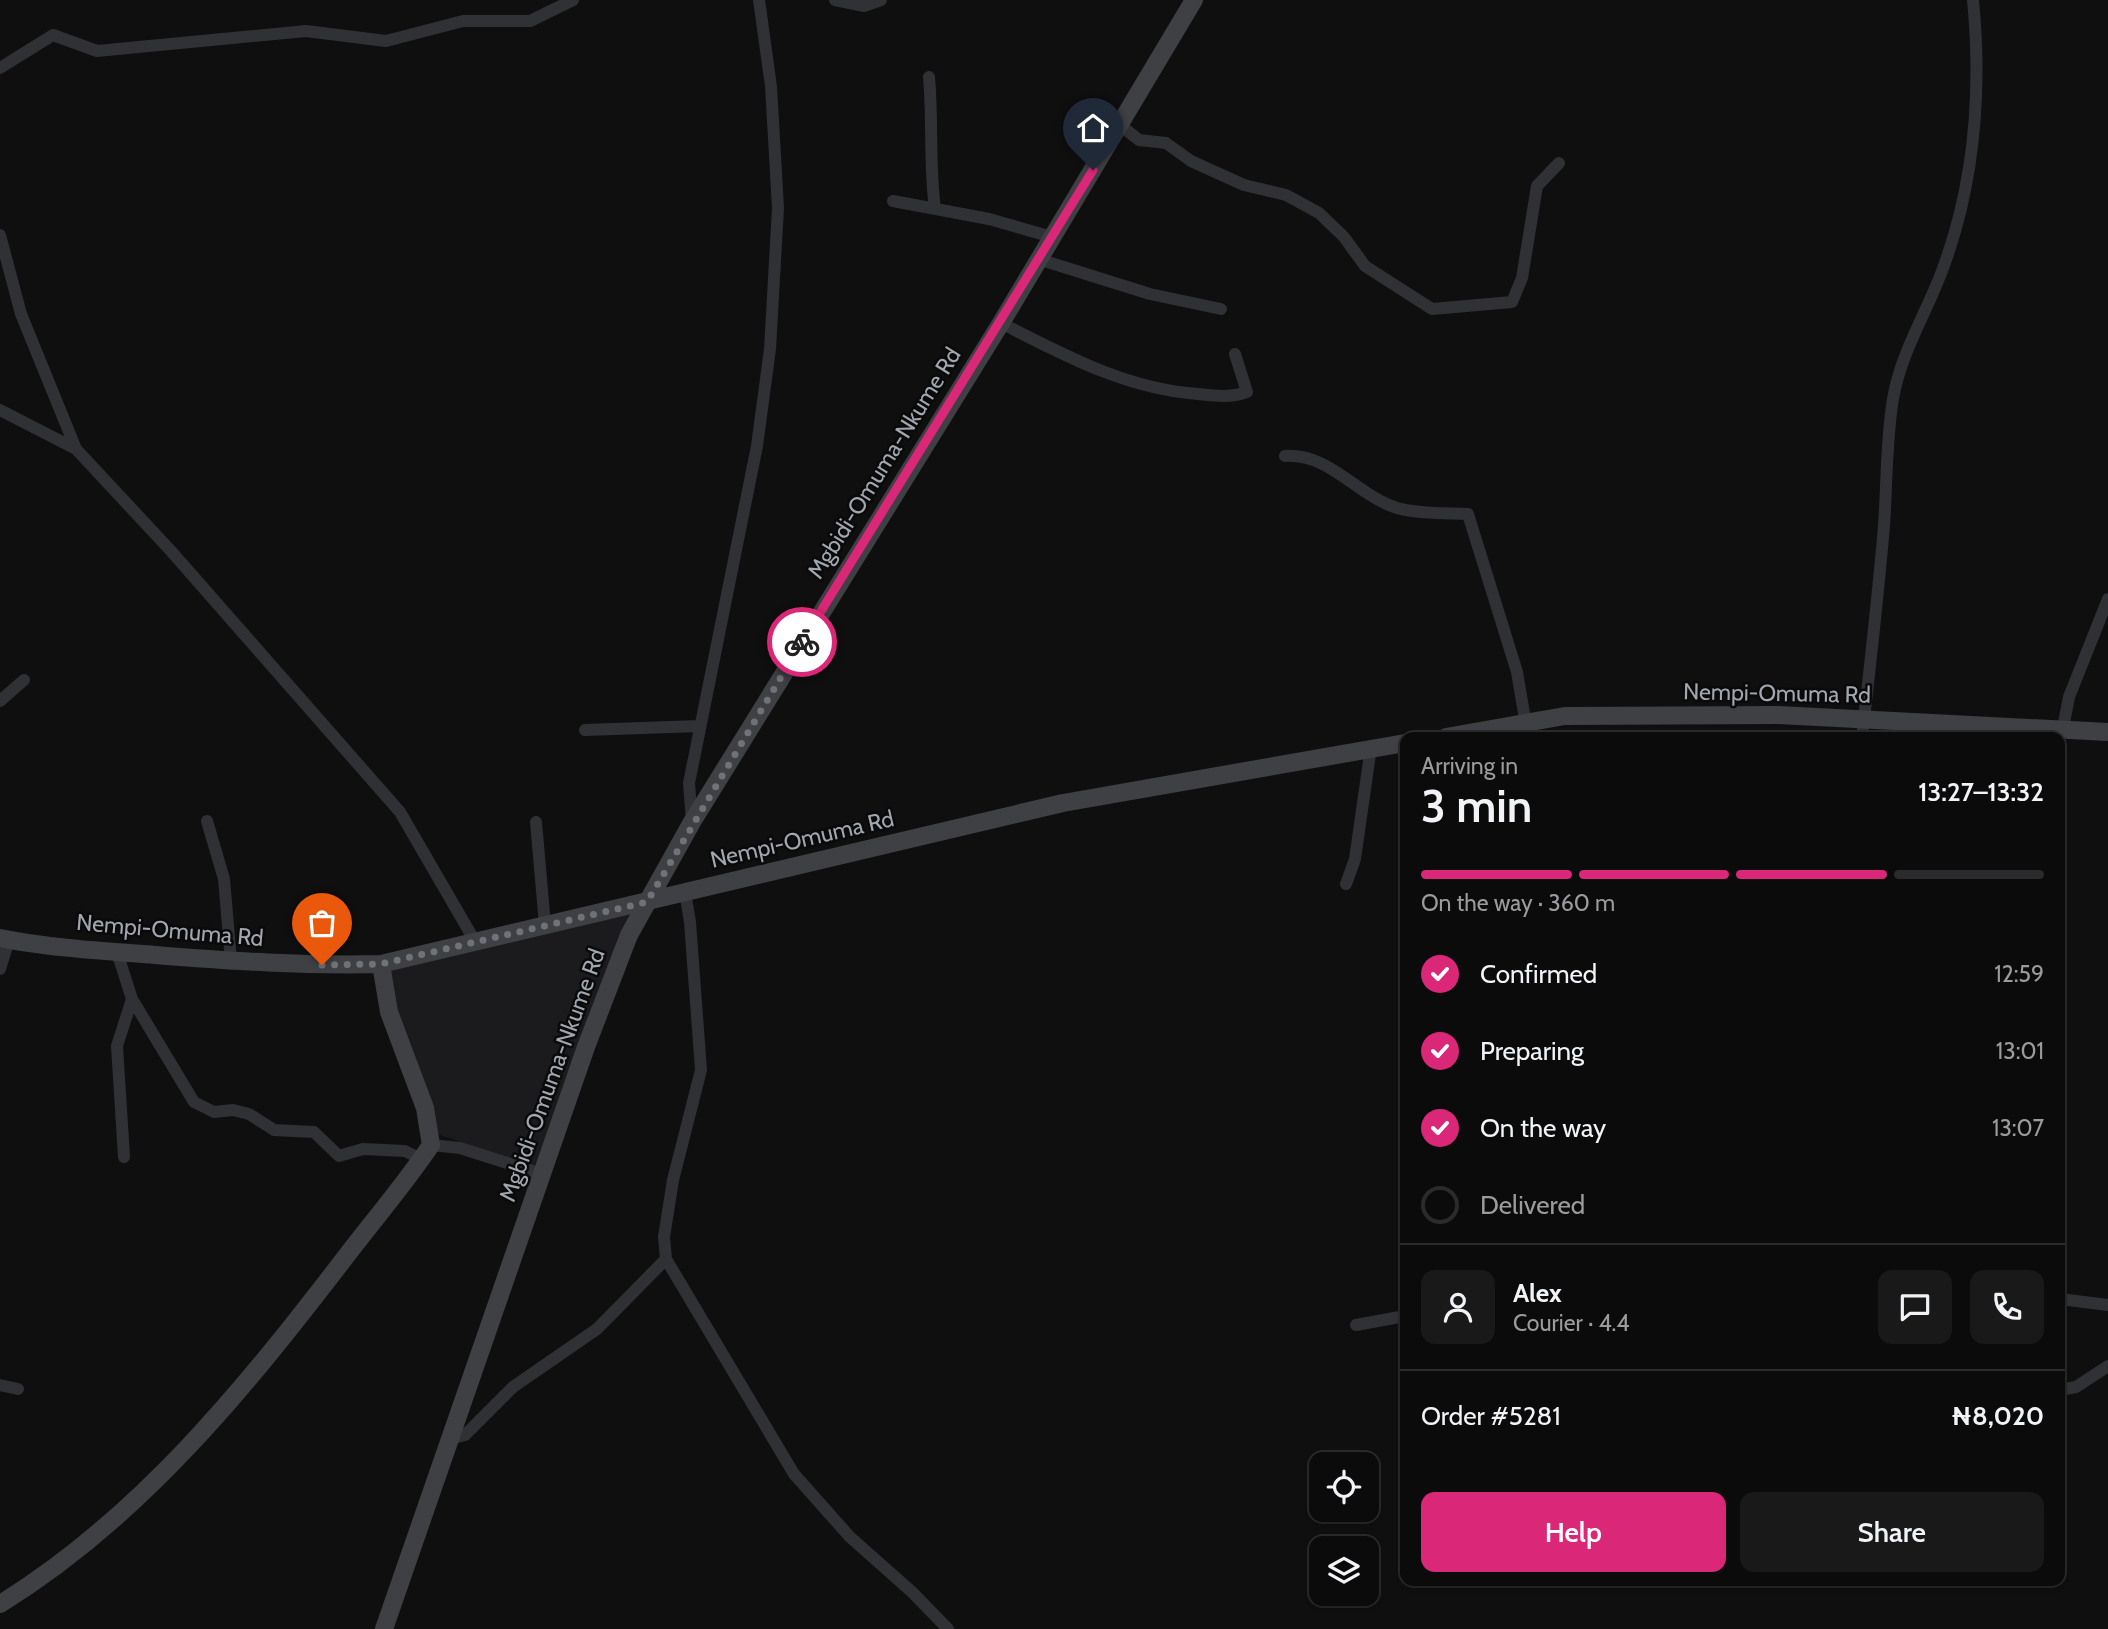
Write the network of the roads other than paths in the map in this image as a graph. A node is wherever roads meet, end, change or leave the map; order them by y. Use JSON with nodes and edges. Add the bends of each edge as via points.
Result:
{"nodes":[{"id":1,"x":573,"y":0,"type":"edge"},
{"id":2,"x":759,"y":0,"type":"edge"},
{"id":3,"x":835,"y":0,"type":"edge"},
{"id":4,"x":881,"y":0,"type":"edge"},
{"id":5,"x":1195,"y":0,"type":"edge"},
{"id":6,"x":1973,"y":0,"type":"edge"},
{"id":7,"x":0,"y":68,"type":"edge"},
{"id":8,"x":929,"y":77,"type":"dead end"},
{"id":9,"x":1120,"y":125,"type":"junction"},
{"id":10,"x":1559,"y":163,"type":"dead end"},
{"id":11,"x":892,"y":201,"type":"dead end"},
{"id":12,"x":935,"y":209,"type":"junction"},
{"id":13,"x":0,"y":235,"type":"edge"},
{"id":14,"x":1052,"y":237,"type":"junction"},
{"id":15,"x":1038,"y":259,"type":"junction"},
{"id":16,"x":1221,"y":309,"type":"dead end"},
{"id":17,"x":1001,"y":323,"type":"junction"},
{"id":18,"x":1235,"y":354,"type":"dead end"},
{"id":19,"x":0,"y":410,"type":"edge"},
{"id":20,"x":76,"y":449,"type":"junction"},
{"id":21,"x":1285,"y":456,"type":"dead end"},
{"id":22,"x":2108,"y":599,"type":"edge"},
{"id":23,"x":24,"y":680,"type":"dead end"},
{"id":24,"x":0,"y":701,"type":"edge"},
{"id":25,"x":1864,"y":718,"type":"junction"},
{"id":26,"x":699,"y":726,"type":"junction"},
{"id":27,"x":2063,"y":728,"type":"junction"},
{"id":28,"x":585,"y":730,"type":"dead end"},
{"id":29,"x":1528,"y":731,"type":"edge"},
{"id":30,"x":1863,"y":732,"type":"edge"},
{"id":31,"x":2108,"y":732,"type":"edge"},
{"id":32,"x":1400,"y":744,"type":"edge"},
{"id":33,"x":1371,"y":747,"type":"junction"},
{"id":34,"x":207,"y":821,"type":"dead end"},
{"id":35,"x":536,"y":822,"type":"dead end"},
{"id":36,"x":692,"y":822,"type":"junction"},
{"id":37,"x":1346,"y":884,"type":"dead end"},
{"id":38,"x":685,"y":892,"type":"junction"},
{"id":39,"x":647,"y":902,"type":"junction"},
{"id":40,"x":545,"y":925,"type":"junction"},
{"id":41,"x":5,"y":939,"type":"edge"},
{"id":42,"x":476,"y":943,"type":"junction"},
{"id":43,"x":117,"y":952,"type":"junction"},
{"id":44,"x":231,"y":961,"type":"junction"},
{"id":45,"x":381,"y":964,"type":"junction"},
{"id":46,"x":0,"y":969,"type":"edge"},
{"id":47,"x":132,"y":999,"type":"junction"},
{"id":48,"x":426,"y":1152,"type":"junction"},
{"id":49,"x":124,"y":1157,"type":"dead end"},
{"id":50,"x":542,"y":1174,"type":"junction"},
{"id":51,"x":666,"y":1259,"type":"junction"},
{"id":52,"x":2065,"y":1300,"type":"edge"},
{"id":53,"x":2108,"y":1305,"type":"edge"},
{"id":54,"x":1400,"y":1317,"type":"edge"},
{"id":55,"x":1356,"y":1325,"type":"dead end"},
{"id":56,"x":2108,"y":1366,"type":"edge"},
{"id":57,"x":0,"y":1385,"type":"edge"},
{"id":58,"x":18,"y":1389,"type":"dead end"},
{"id":59,"x":2065,"y":1389,"type":"edge"},
{"id":60,"x":450,"y":1439,"type":"junction"},
{"id":61,"x":0,"y":1604,"type":"edge"},
{"id":62,"x":384,"y":1629,"type":"edge"},
{"id":63,"x":948,"y":1629,"type":"edge"}],
"edges":[{"from":1,"to":7,"type":"street","via":[[530,21],[463,21],[386,41],[306,31],[97,51],[53,35]]},
{"from":2,"to":26,"type":"street","via":[[771,86],[778,208],[771,336],[755,455]]},
{"from":3,"to":4,"type":"street","via":[[864,6]]},
{"from":5,"to":9,"type":"street","name":"Mgbidi-Omuma-Nkume Rd"},
{"from":6,"to":25,"type":"street","via":[[1979,55],[1975,139],[1961,219],[1910,342],[1893,399]]},
{"from":8,"to":12,"type":"street"},
{"from":9,"to":10,"type":"street","via":[[1139,140],[1166,143],[1201,166],[1244,185],[1286,195],[1319,213],[1365,266],[1432,309],[1512,302],[1522,278],[1537,186]]},
{"from":9,"to":14,"type":"street","name":"Mgbidi-Omuma-Nkume Rd"},
{"from":11,"to":12,"type":"street"},
{"from":12,"to":14,"type":"street"},
{"from":13,"to":20,"type":"street","via":[[21,314]]},
{"from":14,"to":15,"type":"street","name":"Mgbidi-Omuma-Nkume Rd"},
{"from":15,"to":16,"type":"street","via":[[1150,294]]},
{"from":15,"to":17,"type":"street","name":"Mgbidi-Omuma-Nkume Rd"},
{"from":17,"to":18,"type":"street","via":[[1105,374],[1171,392],[1233,397],[1247,392]]},
{"from":17,"to":36,"type":"street","name":"Mgbidi-Omuma-Nkume Rd"},
{"from":19,"to":20,"type":"street"},
{"from":20,"to":42,"type":"street","via":[[400,812]]},
{"from":21,"to":29,"type":"street","via":[[1302,455],[1332,468],[1397,508],[1468,514],[1517,672]]},
{"from":22,"to":27,"type":"street","via":[[2069,697]]},
{"from":23,"to":24,"type":"street"},
{"from":25,"to":27,"type":"street","name":"Nempi-Omuma Rd"},
{"from":25,"to":29,"type":"street","name":"Nempi-Omuma Rd","via":[[1565,716]]},
{"from":25,"to":30,"type":"street"},
{"from":26,"to":28,"type":"street"},
{"from":26,"to":36,"type":"street","via":[[689,783]]},
{"from":27,"to":31,"type":"street","name":"Nempi-Omuma Rd"},
{"from":32,"to":33,"type":"street","name":"Nempi-Omuma Rd"},
{"from":33,"to":37,"type":"street"},
{"from":33,"to":38,"type":"street","name":"Nempi-Omuma Rd","via":[[1063,803]]},
{"from":34,"to":44,"type":"street","via":[[223,879]]},
{"from":35,"to":40,"type":"street"},
{"from":36,"to":39,"type":"street","name":"Mgbidi-Omuma-Nkume Rd"},
{"from":38,"to":39,"type":"street","name":"Nempi-Omuma Rd"},
{"from":38,"to":51,"type":"street","via":[[701,1070],[673,1180],[664,1237]]},
{"from":39,"to":40,"type":"street","name":"Nempi-Omuma Rd"},
{"from":39,"to":50,"type":"street","name":"Mgbidi-Omuma-Nkume Rd","via":[[609,984]]},
{"from":40,"to":42,"type":"street","name":"Nempi-Omuma Rd"},
{"from":41,"to":43,"type":"street","name":"Nempi-Omuma Rd"},
{"from":41,"to":46,"type":"street"},
{"from":42,"to":45,"type":"street","name":"Nempi-Omuma Rd"},
{"from":43,"to":44,"type":"street","name":"Nempi-Omuma Rd"},
{"from":43,"to":47,"type":"street"},
{"from":44,"to":45,"type":"street","name":"Nempi-Omuma Rd"},
{"from":45,"to":48,"type":"street","via":[[389,1012],[425,1108]]},
{"from":47,"to":48,"type":"street","via":[[194,1102],[205,1110],[249,1114],[274,1130],[314,1132],[339,1156],[363,1149]]},
{"from":47,"to":49,"type":"street","via":[[117,1046]]},
{"from":48,"to":50,"type":"street","via":[[460,1148]]},
{"from":48,"to":61,"type":"street","via":[[263,1365],[144,1493],[43,1577]]},
{"from":50,"to":60,"type":"street","name":"Mgbidi-Omuma-Nkume Rd"},
{"from":51,"to":60,"type":"street","via":[[597,1329],[513,1387],[465,1435]]},
{"from":51,"to":63,"type":"street","via":[[794,1474],[850,1537]]},
{"from":52,"to":53,"type":"street"},
{"from":54,"to":55,"type":"street"},
{"from":56,"to":59,"type":"street"},
{"from":57,"to":58,"type":"street"},
{"from":60,"to":62,"type":"street","name":"Mgbidi-Omuma-Nkume Rd"}]}
